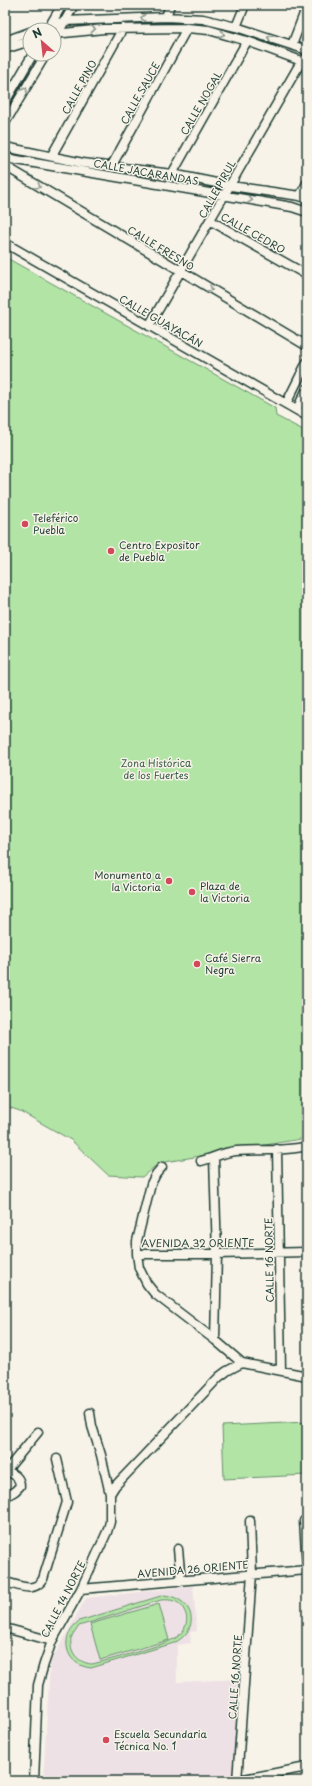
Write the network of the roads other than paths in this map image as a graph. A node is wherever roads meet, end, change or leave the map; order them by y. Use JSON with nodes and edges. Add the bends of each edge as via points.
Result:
{"nodes":[{"id":1,"x":62,"y":5,"type":"edge"},
{"id":2,"x":74,"y":5,"type":"edge"},
{"id":3,"x":170,"y":5,"type":"edge"},
{"id":4,"x":245,"y":5,"type":"edge"},
{"id":5,"x":307,"y":6,"type":"edge"},
{"id":6,"x":166,"y":17,"type":"junction"},
{"id":7,"x":65,"y":21,"type":"junction"},
{"id":8,"x":52,"y":22,"type":"edge"},
{"id":9,"x":62,"y":22,"type":"edge"},
{"id":10,"x":62,"y":25,"type":"edge"},
{"id":11,"x":236,"y":27,"type":"junction"},
{"id":12,"x":122,"y":28,"type":"junction"},
{"id":13,"x":187,"y":28,"type":"junction"},
{"id":14,"x":62,"y":33,"type":"edge"},
{"id":15,"x":22,"y":35,"type":"edge"},
{"id":16,"x":5,"y":41,"type":"edge"},
{"id":17,"x":247,"y":41,"type":"junction"},
{"id":18,"x":22,"y":44,"type":"edge"},
{"id":19,"x":292,"y":45,"type":"junction"},
{"id":20,"x":5,"y":49,"type":"edge"},
{"id":21,"x":307,"y":50,"type":"edge"},
{"id":22,"x":28,"y":62,"type":"edge"},
{"id":23,"x":41,"y":62,"type":"edge"},
{"id":24,"x":305,"y":62,"type":"edge"},
{"id":25,"x":5,"y":102,"type":"edge"},
{"id":26,"x":5,"y":124,"type":"edge"},
{"id":27,"x":5,"y":147,"type":"edge"},
{"id":28,"x":52,"y":155,"type":"junction"},
{"id":29,"x":5,"y":158,"type":"edge"},
{"id":30,"x":83,"y":163,"type":"junction"},
{"id":31,"x":5,"y":166,"type":"edge"},
{"id":32,"x":111,"y":166,"type":"junction"},
{"id":33,"x":140,"y":170,"type":"junction"},
{"id":34,"x":80,"y":171,"type":"junction"},
{"id":35,"x":172,"y":174,"type":"junction"},
{"id":36,"x":138,"y":181,"type":"junction"},
{"id":37,"x":307,"y":183,"type":"edge"},
{"id":38,"x":231,"y":186,"type":"junction"},
{"id":39,"x":225,"y":196,"type":"junction"},
{"id":40,"x":303,"y":198,"type":"edge"},
{"id":41,"x":307,"y":212,"type":"edge"},
{"id":42,"x":211,"y":221,"type":"junction"},
{"id":43,"x":5,"y":243,"type":"edge"},
{"id":44,"x":181,"y":271,"type":"junction"},
{"id":45,"x":307,"y":275,"type":"edge"},
{"id":46,"x":149,"y":326,"type":"junction"},
{"id":47,"x":307,"y":346,"type":"edge"},
{"id":48,"x":307,"y":362,"type":"edge"},
{"id":49,"x":307,"y":389,"type":"edge"},
{"id":50,"x":286,"y":404,"type":"junction"},
{"id":51,"x":297,"y":409,"type":"junction"},
{"id":52,"x":307,"y":416,"type":"edge"},
{"id":53,"x":307,"y":1146,"type":"edge"},
{"id":54,"x":277,"y":1149,"type":"junction"},
{"id":55,"x":214,"y":1158,"type":"junction"},
{"id":56,"x":201,"y":1161,"type":"dead end"},
{"id":57,"x":162,"y":1167,"type":"dead end"},
{"id":58,"x":307,"y":1252,"type":"edge"},
{"id":59,"x":278,"y":1253,"type":"junction"},
{"id":60,"x":136,"y":1254,"type":"junction"},
{"id":61,"x":217,"y":1254,"type":"junction"},
{"id":62,"x":215,"y":1340,"type":"junction"},
{"id":63,"x":242,"y":1363,"type":"junction"},
{"id":64,"x":281,"y":1370,"type":"junction"},
{"id":65,"x":307,"y":1376,"type":"edge"},
{"id":66,"x":90,"y":1413,"type":"dead end"},
{"id":67,"x":38,"y":1432,"type":"dead end"},
{"id":68,"x":57,"y":1459,"type":"dead end"},
{"id":69,"x":6,"y":1471,"type":"edge"},
{"id":70,"x":110,"y":1494,"type":"junction"},
{"id":71,"x":5,"y":1497,"type":"edge"},
{"id":72,"x":250,"y":1521,"type":"dead end"},
{"id":73,"x":304,"y":1521,"type":"dead end"},
{"id":74,"x":178,"y":1548,"type":"dead end"},
{"id":75,"x":307,"y":1569,"type":"edge"},
{"id":76,"x":252,"y":1574,"type":"junction"},
{"id":77,"x":181,"y":1581,"type":"junction"},
{"id":78,"x":5,"y":1582,"type":"edge"},
{"id":79,"x":81,"y":1589,"type":"junction"},
{"id":80,"x":5,"y":1628,"type":"edge"},
{"id":81,"x":52,"y":1641,"type":"junction"},
{"id":82,"x":307,"y":1767,"type":"edge"},
{"id":83,"x":34,"y":1781,"type":"edge"},
{"id":84,"x":236,"y":1781,"type":"edge"}],
"edges":[{"from":1,"to":8,"type":"street"},
{"from":2,"to":7,"type":"street"},
{"from":3,"to":6,"type":"street"},
{"from":4,"to":11,"type":"street"},
{"from":5,"to":19,"type":"street"},
{"from":6,"to":7,"type":"street","one_way":true},
{"from":6,"to":11,"type":"street","via":[[203,18]]},
{"from":7,"to":9,"type":"street"},
{"from":7,"to":10,"type":"street"},
{"from":19,"to":11,"type":"street","one_way":true},
{"from":12,"to":13,"type":"street"},
{"from":14,"to":12,"type":"street","one_way":true},
{"from":12,"to":28,"type":"street","name":"CALLE PINO"},
{"from":13,"to":17,"type":"street","one_way":true,"via":[[210,30]]},
{"from":13,"to":32,"type":"street","name":"CALLE SAUCE"},
{"from":15,"to":16,"type":"street"},
{"from":17,"to":24,"type":"street"},
{"from":17,"to":35,"type":"street","name":"CALLE NOGAL"},
{"from":18,"to":20,"type":"street"},
{"from":19,"to":21,"type":"street"},
{"from":22,"to":25,"type":"street"},
{"from":26,"to":23,"type":"street","one_way":true},
{"from":24,"to":38,"type":"street","name":"CALLE PIRUL"},
{"from":27,"to":28,"type":"street","name":"CALLE JACARANDAS"},
{"from":28,"to":30,"type":"street","name":"CALLE JACARANDAS"},
{"from":29,"to":34,"type":"street","name":"CALLE JACARANDAS"},
{"from":30,"to":32,"type":"street","name":"CALLE JACARANDAS"},
{"from":30,"to":34,"type":"street"},
{"from":31,"to":44,"type":"street","name":"CALLE FRESNO","one_way":true},
{"from":32,"to":33,"type":"street","name":"CALLE JACARANDAS"},
{"from":33,"to":35,"type":"street","name":"CALLE JACARANDAS"},
{"from":33,"to":36,"type":"street"},
{"from":34,"to":36,"type":"street","name":"CALLE JACARANDAS"},
{"from":35,"to":38,"type":"street","name":"CALLE JACARANDAS"},
{"from":36,"to":39,"type":"street","name":"CALLE JACARANDAS"},
{"from":37,"to":40,"type":"street"},
{"from":38,"to":39,"type":"street","name":"CALLE PIRUL"},
{"from":38,"to":40,"type":"street","name":"CALLE JACARANDAS"},
{"from":39,"to":41,"type":"street","name":"CALLE JACARANDAS","one_way":true,"via":[[292,207]]},
{"from":39,"to":42,"type":"street","name":"CALLE PIRUL"},
{"from":42,"to":44,"type":"street","name":"CALLE PIRUL"},
{"from":42,"to":45,"type":"street","name":"CALLE CEDRO"},
{"from":43,"to":46,"type":"street","name":"CALLE GUAYACÁN"},
{"from":44,"to":46,"type":"street","name":"CALLE PIRUL"},
{"from":44,"to":47,"type":"street","name":"CALLE FRESNO","one_way":true},
{"from":46,"to":50,"type":"street","name":"CALLE GUAYACÁN"},
{"from":48,"to":50,"type":"street"},
{"from":49,"to":51,"type":"street"},
{"from":50,"to":51,"type":"street","name":"CALLE GUAYACÁN"},
{"from":51,"to":52,"type":"street","name":"CALLE GUAYACÁN"},
{"from":53,"to":54,"type":"street"},
{"from":54,"to":55,"type":"street","via":[[224,1152]]},
{"from":54,"to":59,"type":"street","name":"CALLE 16 NORTE"},
{"from":55,"to":56,"type":"street"},
{"from":55,"to":61,"type":"street"},
{"from":57,"to":60,"type":"street","via":[[151,1184]]},
{"from":58,"to":59,"type":"street","name":"AVENIDA 32 ORIENTE"},
{"from":59,"to":61,"type":"street","name":"AVENIDA 32 ORIENTE"},
{"from":59,"to":64,"type":"street","name":"CALLE 16 NORTE"},
{"from":60,"to":61,"type":"street","name":"AVENIDA 32 ORIENTE"},
{"from":60,"to":62,"type":"street","via":[[139,1268],[155,1294]]},
{"from":61,"to":62,"type":"street"},
{"from":62,"to":63,"type":"street"},
{"from":63,"to":64,"type":"street"},
{"from":63,"to":70,"type":"street","via":[[219,1377]]},
{"from":64,"to":65,"type":"street"},
{"from":66,"to":70,"type":"street","name":"CALLE 14 NORTE"},
{"from":67,"to":69,"type":"street"},
{"from":68,"to":78,"type":"street","via":[[67,1502],[43,1579],[35,1588]]},
{"from":69,"to":71,"type":"street","via":[[15,1474],[20,1486]]},
{"from":70,"to":79,"type":"street","name":"CALLE 14 NORTE","via":[[110,1522],[107,1532]]},
{"from":72,"to":76,"type":"street","name":"CALLE 16 NORTE"},
{"from":73,"to":75,"type":"street"},
{"from":74,"to":77,"type":"street"},
{"from":75,"to":76,"type":"street","name":"AVENIDA 26 ORIENTE"},
{"from":76,"to":77,"type":"street","name":"AVENIDA 26 ORIENTE"},
{"from":76,"to":84,"type":"street","name":"CALLE 16 NORTE"},
{"from":77,"to":79,"type":"street","name":"AVENIDA 26 ORIENTE"},
{"from":79,"to":81,"type":"street","name":"CALLE 14 NORTE"},
{"from":80,"to":81,"type":"street"},
{"from":81,"to":83,"type":"street","name":"CALLE 14 NORTE","via":[[38,1685]]},
{"from":82,"to":84,"type":"street"}]}
